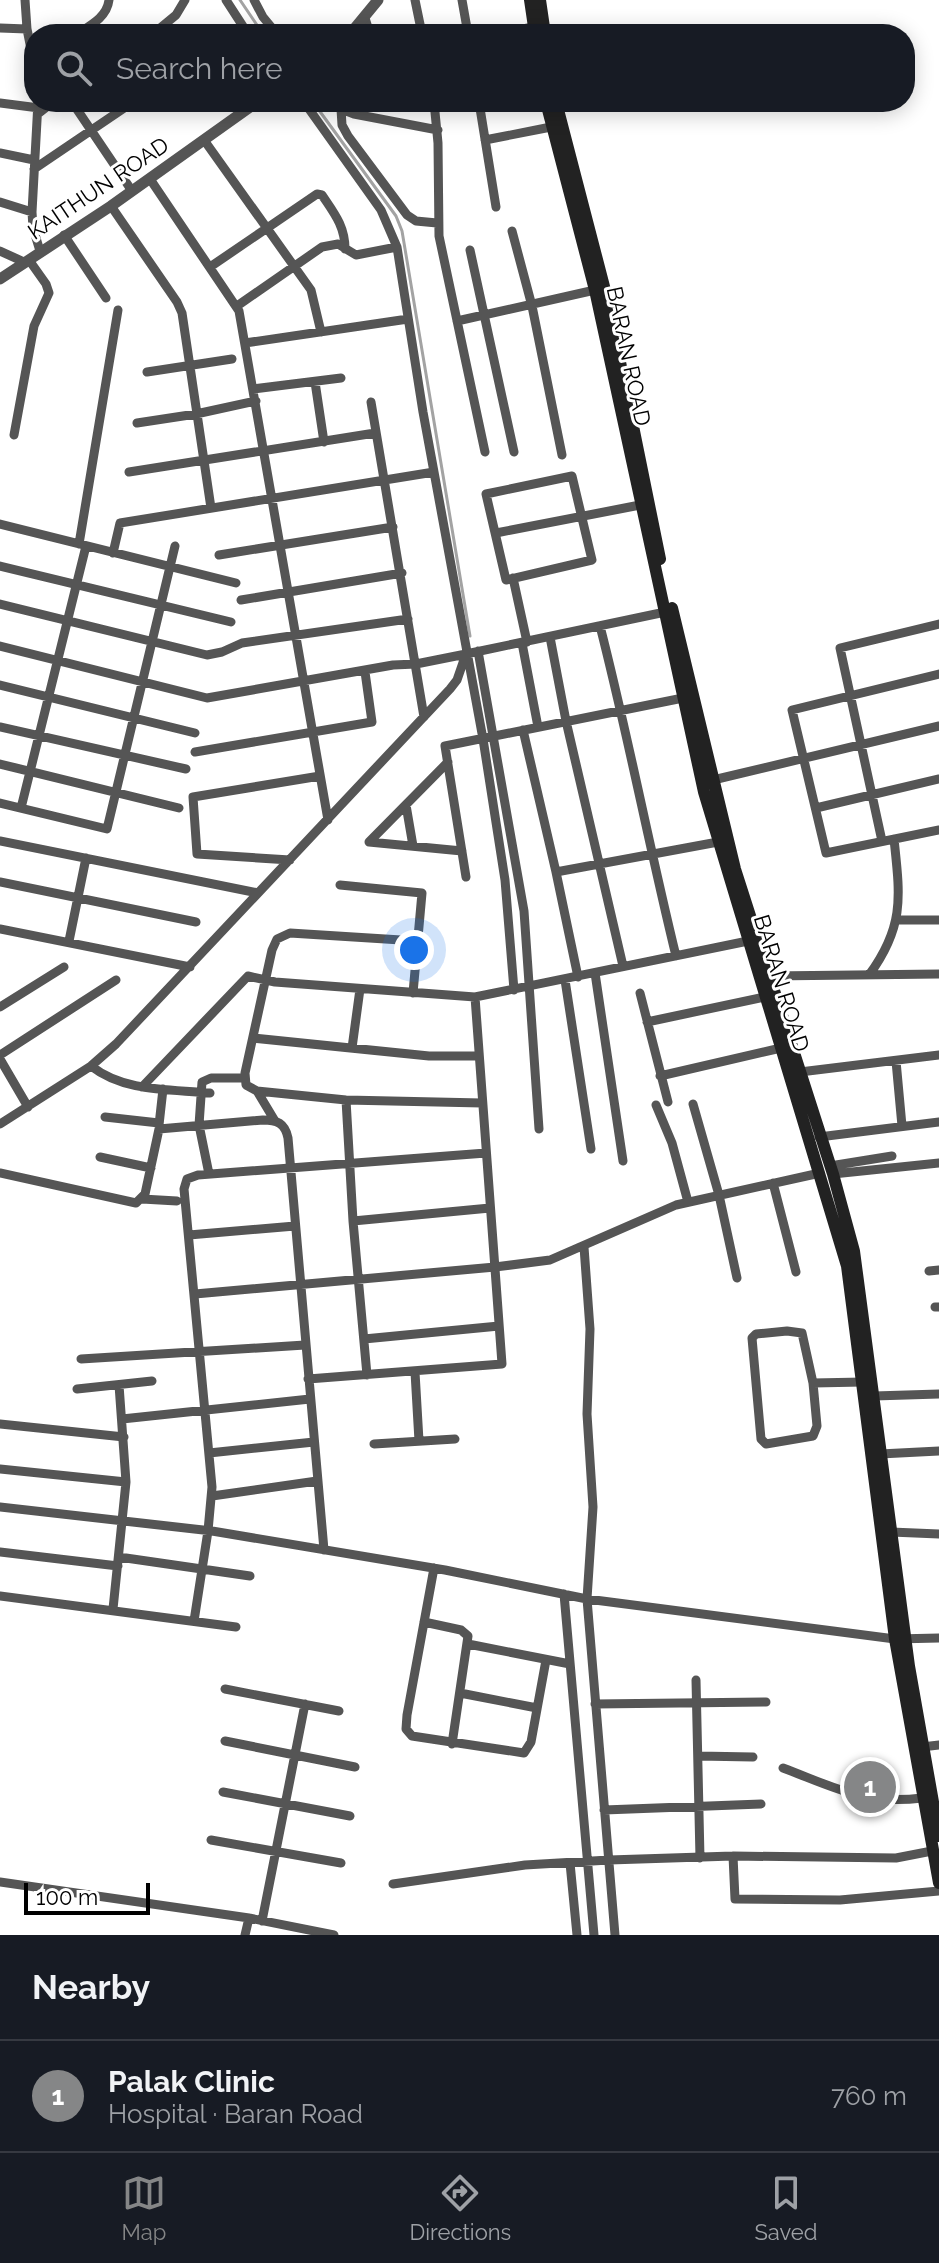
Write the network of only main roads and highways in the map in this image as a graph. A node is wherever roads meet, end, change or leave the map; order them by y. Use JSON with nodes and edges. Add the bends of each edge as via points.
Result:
{"nodes":[{"id":1,"x":530,"y":0,"type":"edge"},
{"id":2,"x":540,"y":0,"type":"edge"},
{"id":3,"x":536,"y":24,"type":"edge"},
{"id":4,"x":538,"y":24,"type":"edge"},
{"id":5,"x":548,"y":112,"type":"edge"},
{"id":6,"x":558,"y":112,"type":"edge"},
{"id":7,"x":578,"y":206,"type":"junction"},
{"id":8,"x":668,"y":612,"type":"junction"},
{"id":9,"x":828,"y":1171,"type":"junction"},
{"id":10,"x":900,"y":1640,"type":"junction"},
{"id":11,"x":939,"y":1836,"type":"edge"},
{"id":12,"x":939,"y":1883,"type":"edge"}],
"edges":[{"from":1,"to":3,"type":"main road"},
{"from":2,"to":4,"type":"main road"},
{"from":5,"to":7,"type":"main road","name":"BARAN ROAD"},
{"from":6,"to":7,"type":"main road","name":"BARAN ROAD"},
{"from":7,"to":8,"type":"main road","name":"BARAN ROAD","via":[[640,505]]},
{"from":7,"to":8,"type":"main road","name":"BARAN ROAD","via":[[610,313]]},
{"from":8,"to":9,"type":"main road","name":"BARAN ROAD","via":[[735,869]]},
{"from":8,"to":9,"type":"main road","name":"BARAN ROAD","via":[[718,842],[781,1048]]},
{"from":9,"to":10,"type":"main road","name":"BARAN ROAD","via":[[849,1276]]},
{"from":9,"to":10,"type":"main road","name":"BARAN ROAD","via":[[846,1217],[859,1280]]},
{"from":10,"to":11,"type":"main road","name":"BARAN ROAD"},
{"from":10,"to":12,"type":"main road","name":"BARAN ROAD"}]}
